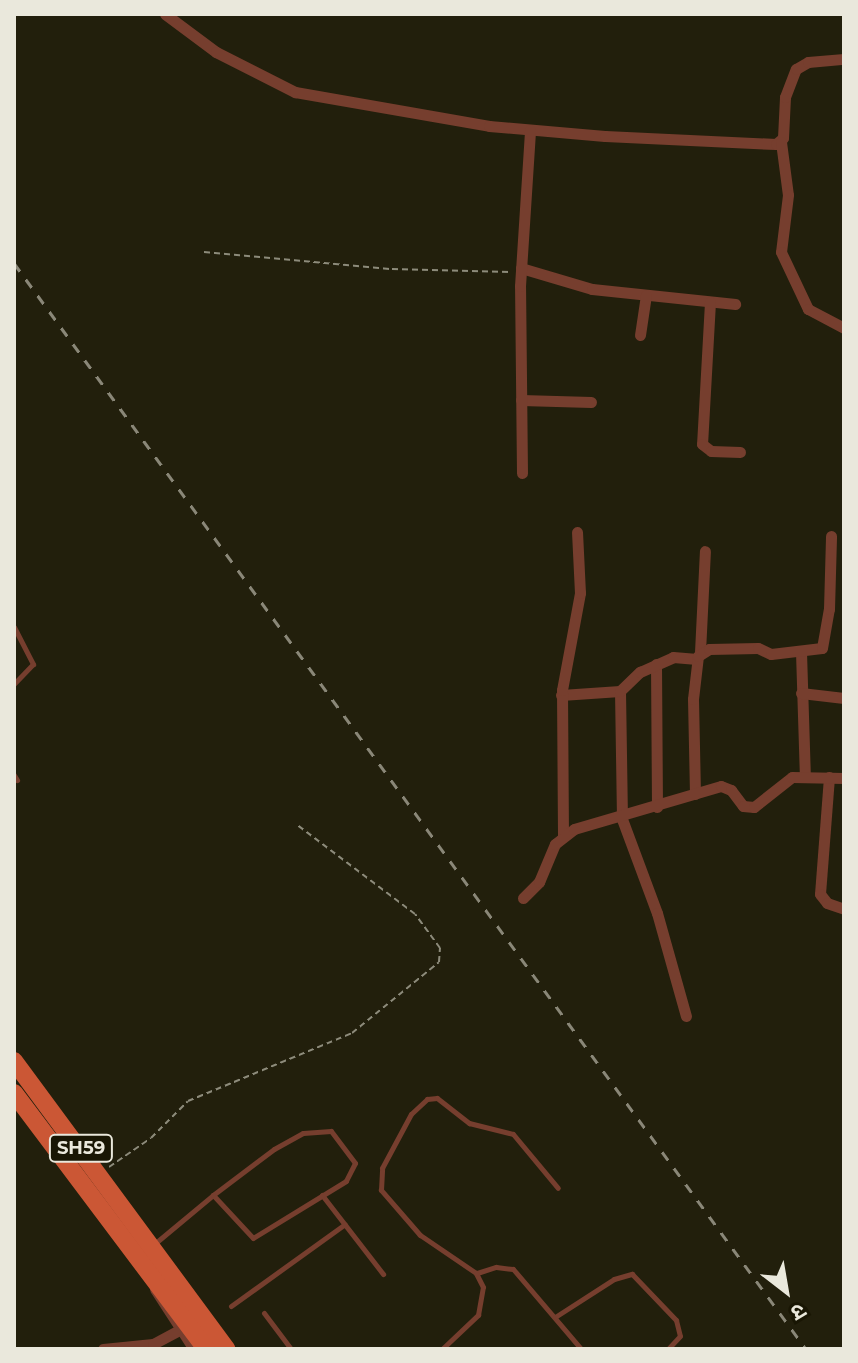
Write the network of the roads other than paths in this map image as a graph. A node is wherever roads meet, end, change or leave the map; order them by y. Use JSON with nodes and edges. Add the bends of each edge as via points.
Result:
{"nodes":[{"id":1,"x":165,"y":14,"type":"edge"},
{"id":2,"x":844,"y":59,"type":"edge"},
{"id":3,"x":530,"y":130,"type":"junction"},
{"id":4,"x":781,"y":142,"type":"junction"},
{"id":5,"x":521,"y":270,"type":"junction"},
{"id":6,"x":646,"y":295,"type":"junction"},
{"id":7,"x":710,"y":302,"type":"junction"},
{"id":8,"x":735,"y":304,"type":"dead end"},
{"id":9,"x":844,"y":328,"type":"edge"},
{"id":10,"x":640,"y":335,"type":"dead end"},
{"id":11,"x":521,"y":400,"type":"junction"},
{"id":12,"x":591,"y":402,"type":"dead end"},
{"id":13,"x":740,"y":452,"type":"dead end"},
{"id":14,"x":522,"y":473,"type":"dead end"},
{"id":15,"x":577,"y":532,"type":"dead end"},
{"id":16,"x":831,"y":536,"type":"dead end"},
{"id":17,"x":705,"y":551,"type":"dead end"},
{"id":18,"x":14,"y":627,"type":"edge"},
{"id":19,"x":801,"y":652,"type":"junction"},
{"id":20,"x":698,"y":656,"type":"junction"},
{"id":21,"x":656,"y":664,"type":"junction"},
{"id":22,"x":14,"y":684,"type":"edge"},
{"id":23,"x":620,"y":691,"type":"junction"},
{"id":24,"x":801,"y":693,"type":"junction"},
{"id":25,"x":561,"y":695,"type":"junction"},
{"id":26,"x":844,"y":698,"type":"edge"},
{"id":27,"x":805,"y":776,"type":"junction"},
{"id":28,"x":829,"y":777,"type":"junction"},
{"id":29,"x":844,"y":778,"type":"edge"},
{"id":30,"x":695,"y":794,"type":"junction"},
{"id":31,"x":657,"y":807,"type":"junction"},
{"id":32,"x":622,"y":819,"type":"junction"},
{"id":33,"x":563,"y":835,"type":"junction"},
{"id":34,"x":523,"y":898,"type":"dead end"},
{"id":35,"x":844,"y":909,"type":"edge"},
{"id":36,"x":686,"y":1016,"type":"dead end"},
{"id":37,"x":14,"y":1061,"type":"edge"},
{"id":38,"x":14,"y":1093,"type":"edge"},
{"id":39,"x":558,"y":1188,"type":"dead end"},
{"id":40,"x":213,"y":1195,"type":"junction"},
{"id":41,"x":322,"y":1195,"type":"junction"},
{"id":42,"x":345,"y":1224,"type":"junction"},
{"id":43,"x":150,"y":1248,"type":"junction"},
{"id":44,"x":476,"y":1273,"type":"junction"},
{"id":45,"x":383,"y":1274,"type":"dead end"},
{"id":46,"x":152,"y":1275,"type":"junction"},
{"id":47,"x":231,"y":1306,"type":"dead end"},
{"id":48,"x":264,"y":1313,"type":"dead end"},
{"id":49,"x":555,"y":1317,"type":"junction"},
{"id":50,"x":179,"y":1330,"type":"junction"},
{"id":51,"x":103,"y":1349,"type":"edge"},
{"id":52,"x":194,"y":1349,"type":"edge"},
{"id":53,"x":206,"y":1349,"type":"edge"},
{"id":54,"x":226,"y":1349,"type":"edge"},
{"id":55,"x":291,"y":1349,"type":"edge"},
{"id":56,"x":442,"y":1349,"type":"edge"},
{"id":57,"x":581,"y":1349,"type":"edge"},
{"id":58,"x":668,"y":1349,"type":"edge"}],
"edges":[{"from":1,"to":3,"type":"street","via":[[227,59],[295,92]]},
{"from":2,"to":4,"type":"street","via":[[808,62],[796,69],[785,97]]},
{"from":3,"to":4,"type":"street"},
{"from":3,"to":5,"type":"street"},
{"from":4,"to":9,"type":"street","via":[[788,195],[783,257],[808,309]]},
{"from":5,"to":6,"type":"street","via":[[579,286]]},
{"from":5,"to":11,"type":"street"},
{"from":6,"to":7,"type":"street"},
{"from":6,"to":10,"type":"street"},
{"from":7,"to":8,"type":"street"},
{"from":7,"to":13,"type":"street","via":[[702,444],[707,450]]},
{"from":11,"to":12,"type":"street"},
{"from":11,"to":14,"type":"street"},
{"from":15,"to":25,"type":"street","via":[[580,593]]},
{"from":16,"to":19,"type":"street","via":[[823,646]]},
{"from":17,"to":20,"type":"street"},
{"from":18,"to":22,"type":"lane","via":[[33,664]]},
{"from":19,"to":20,"type":"street","via":[[771,654],[751,647]]},
{"from":19,"to":24,"type":"street"},
{"from":20,"to":21,"type":"street"},
{"from":20,"to":30,"type":"street"},
{"from":21,"to":23,"type":"street"},
{"from":21,"to":31,"type":"street"},
{"from":23,"to":25,"type":"street"},
{"from":23,"to":32,"type":"street"},
{"from":24,"to":26,"type":"street"},
{"from":24,"to":27,"type":"street"},
{"from":25,"to":33,"type":"street"},
{"from":27,"to":28,"type":"street"},
{"from":27,"to":30,"type":"street","via":[[786,780],[756,806],[743,807],[726,787]]},
{"from":28,"to":29,"type":"street"},
{"from":28,"to":35,"type":"street","via":[[820,894]]},
{"from":30,"to":31,"type":"street"},
{"from":31,"to":32,"type":"street"},
{"from":32,"to":33,"type":"street"},
{"from":32,"to":36,"type":"street","via":[[657,913]]},
{"from":33,"to":34,"type":"street","via":[[549,852],[536,888]]},
{"from":37,"to":43,"type":"main road","number":"SH59"},
{"from":38,"to":46,"type":"main road","number":"SH59"},
{"from":39,"to":44,"type":"lane","via":[[513,1134],[469,1123],[437,1098],[421,1104],[382,1168],[381,1190],[420,1235]]},
{"from":40,"to":41,"type":"lane","via":[[253,1238]]},
{"from":40,"to":41,"type":"lane","via":[[274,1149],[320,1129],[338,1136],[355,1167],[346,1181]]},
{"from":40,"to":43,"type":"lane"},
{"from":41,"to":42,"type":"lane"},
{"from":42,"to":45,"type":"lane"},
{"from":42,"to":47,"type":"lane"},
{"from":43,"to":54,"type":"main road","number":"SH59"},
{"from":44,"to":49,"type":"lane","via":[[513,1269]]},
{"from":44,"to":56,"type":"lane","via":[[482,1281],[483,1308]]},
{"from":46,"to":50,"type":"street","via":[[159,1300]]},
{"from":46,"to":53,"type":"main road","number":"SH59"},
{"from":48,"to":55,"type":"lane"},
{"from":49,"to":57,"type":"lane"},
{"from":49,"to":58,"type":"lane","via":[[614,1279],[632,1274],[676,1320],[680,1336]]},
{"from":50,"to":51,"type":"street","via":[[153,1344]]},
{"from":50,"to":52,"type":"street"}]}
